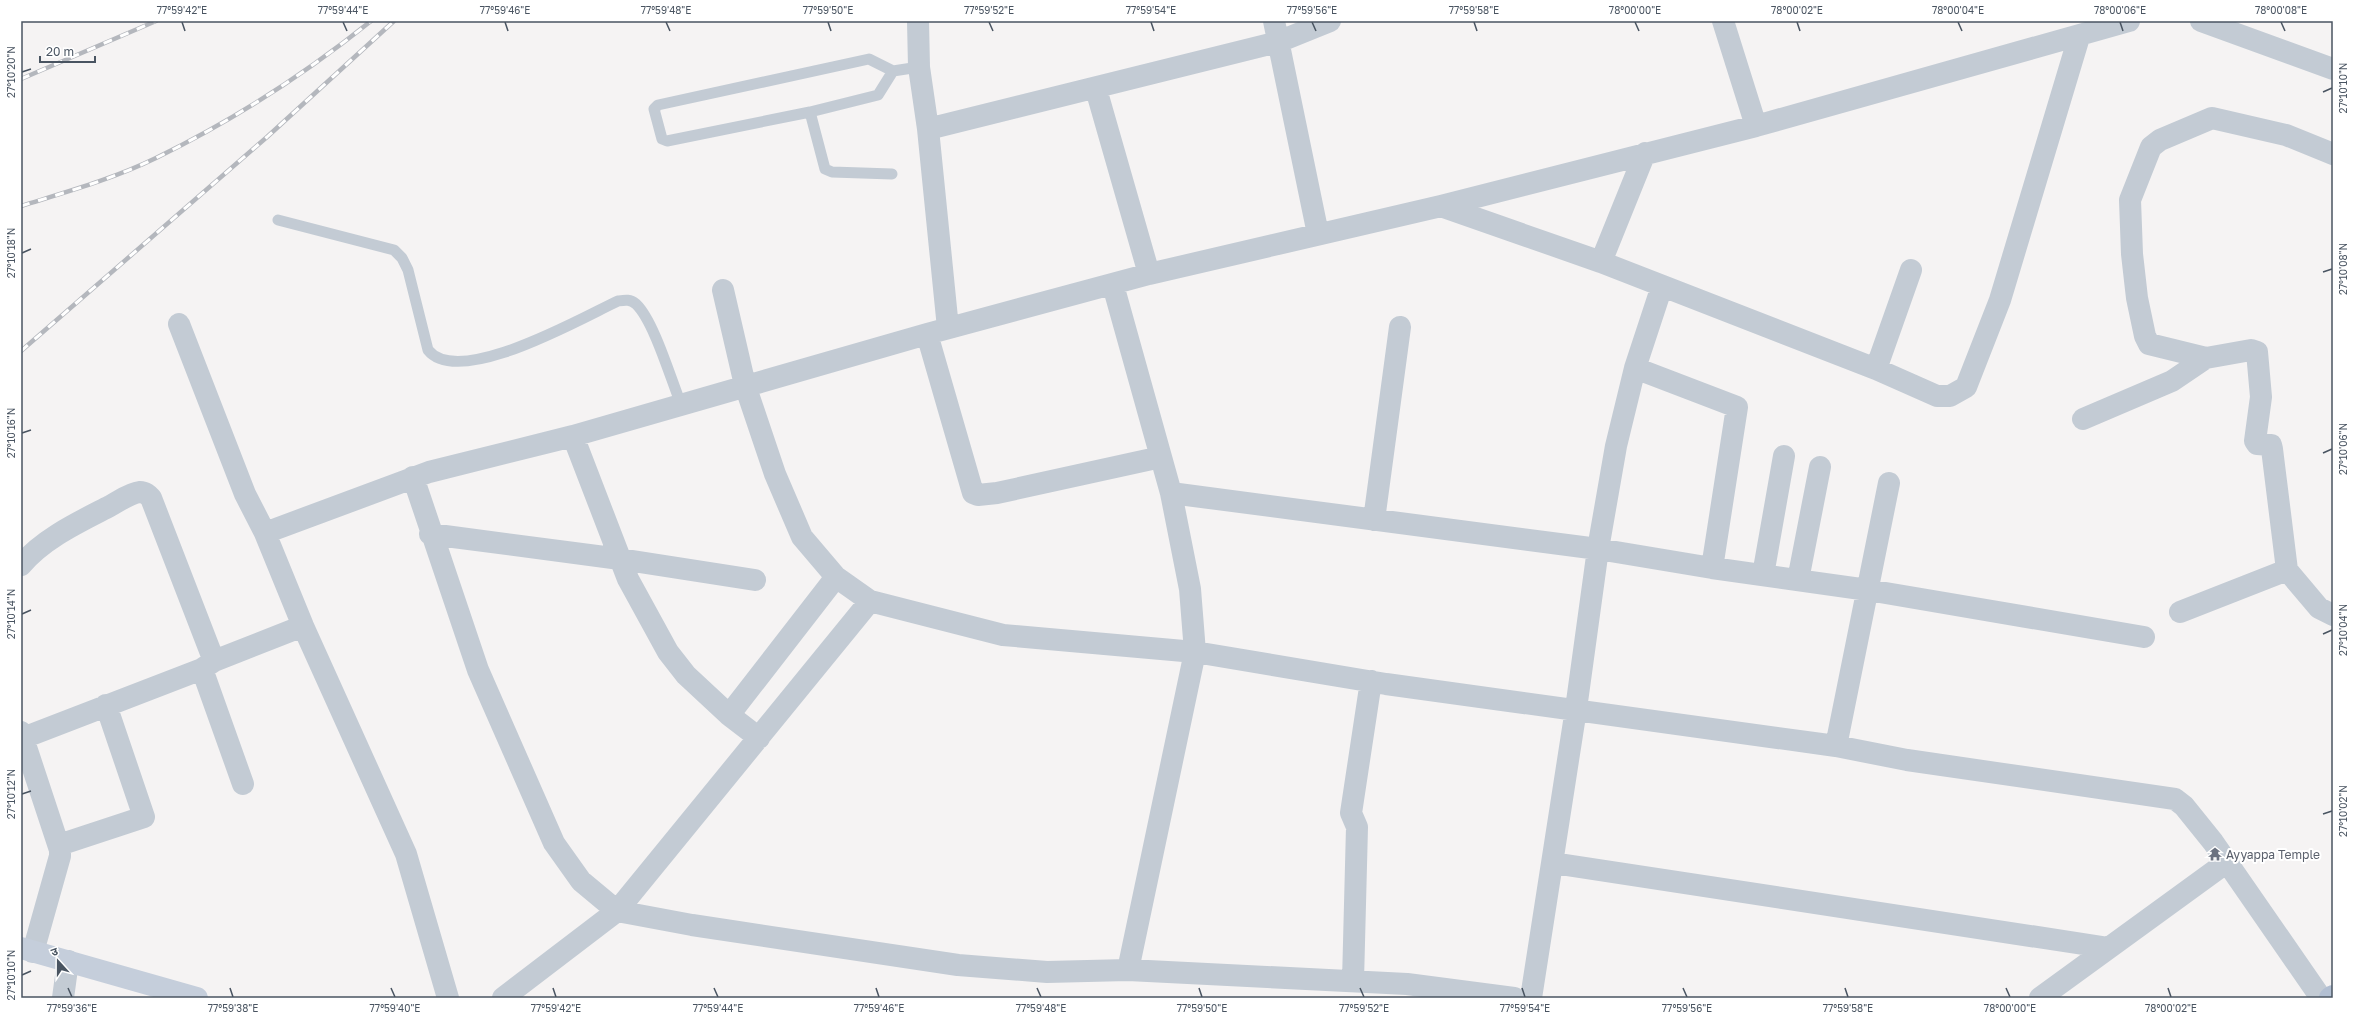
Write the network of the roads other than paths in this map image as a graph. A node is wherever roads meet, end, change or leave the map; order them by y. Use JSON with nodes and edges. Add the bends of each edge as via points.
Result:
{"nodes":[{"id":1,"x":918,"y":21,"type":"edge"},
{"id":2,"x":1330,"y":21,"type":"edge"},
{"id":3,"x":1723,"y":21,"type":"edge"},
{"id":4,"x":2129,"y":21,"type":"edge"},
{"id":5,"x":2201,"y":21,"type":"edge"},
{"id":6,"x":1276,"y":31,"type":"edge"},
{"id":7,"x":2079,"y":37,"type":"junction"},
{"id":8,"x":919,"y":67,"type":"junction"},
{"id":9,"x":2333,"y":69,"type":"edge"},
{"id":10,"x":893,"y":71,"type":"junction"},
{"id":11,"x":1096,"y":89,"type":"junction"},
{"id":12,"x":810,"y":112,"type":"junction"},
{"id":13,"x":1756,"y":126,"type":"junction"},
{"id":14,"x":928,"y":130,"type":"junction"},
{"id":15,"x":1645,"y":153,"type":"junction"},
{"id":16,"x":2333,"y":154,"type":"edge"},
{"id":17,"x":892,"y":174,"type":"dead end"},
{"id":18,"x":1441,"y":206,"type":"junction"},
{"id":19,"x":278,"y":220,"type":"dead end"},
{"id":20,"x":1318,"y":234,"type":"junction"},
{"id":21,"x":1600,"y":262,"type":"junction"},
{"id":22,"x":1911,"y":270,"type":"dead end"},
{"id":23,"x":1149,"y":274,"type":"junction"},
{"id":24,"x":1113,"y":285,"type":"junction"},
{"id":25,"x":1662,"y":286,"type":"junction"},
{"id":26,"x":723,"y":290,"type":"dead end"},
{"id":27,"x":180,"y":324,"type":"dead end"},
{"id":28,"x":1400,"y":327,"type":"dead end"},
{"id":29,"x":948,"y":328,"type":"junction"},
{"id":30,"x":927,"y":334,"type":"junction"},
{"id":31,"x":2206,"y":358,"type":"junction"},
{"id":32,"x":1635,"y":368,"type":"junction"},
{"id":33,"x":1876,"y":369,"type":"junction"},
{"id":34,"x":745,"y":386,"type":"junction"},
{"id":35,"x":681,"y":404,"type":"junction"},
{"id":36,"x":2083,"y":419,"type":"dead end"},
{"id":37,"x":573,"y":436,"type":"junction"},
{"id":38,"x":1784,"y":456,"type":"dead end"},
{"id":39,"x":1161,"y":457,"type":"junction"},
{"id":40,"x":1820,"y":467,"type":"dead end"},
{"id":41,"x":413,"y":477,"type":"junction"},
{"id":42,"x":1889,"y":483,"type":"dead end"},
{"id":43,"x":1171,"y":493,"type":"junction"},
{"id":44,"x":1374,"y":520,"type":"junction"},
{"id":45,"x":265,"y":533,"type":"junction"},
{"id":46,"x":430,"y":534,"type":"junction"},
{"id":47,"x":1598,"y":549,"type":"junction"},
{"id":48,"x":620,"y":559,"type":"junction"},
{"id":49,"x":21,"y":565,"type":"edge"},
{"id":50,"x":1712,"y":568,"type":"junction"},
{"id":51,"x":2286,"y":570,"type":"junction"},
{"id":52,"x":1763,"y":575,"type":"junction"},
{"id":53,"x":836,"y":577,"type":"junction"},
{"id":54,"x":755,"y":580,"type":"dead end"},
{"id":55,"x":1798,"y":580,"type":"junction"},
{"id":56,"x":1868,"y":590,"type":"junction"},
{"id":57,"x":870,"y":601,"type":"junction"},
{"id":58,"x":2180,"y":612,"type":"dead end"},
{"id":59,"x":2333,"y":615,"type":"edge"},
{"id":60,"x":303,"y":626,"type":"junction"},
{"id":61,"x":2144,"y":637,"type":"dead end"},
{"id":62,"x":1195,"y":652,"type":"junction"},
{"id":63,"x":208,"y":665,"type":"junction"},
{"id":64,"x":1371,"y":681,"type":"junction"},
{"id":65,"x":106,"y":705,"type":"junction"},
{"id":66,"x":1576,"y":708,"type":"junction"},
{"id":67,"x":728,"y":715,"type":"junction"},
{"id":68,"x":22,"y":735,"type":"edge"},
{"id":69,"x":759,"y":738,"type":"junction"},
{"id":70,"x":1836,"y":746,"type":"junction"},
{"id":71,"x":243,"y":784,"type":"dead end"},
{"id":72,"x":59,"y":845,"type":"junction"},
{"id":73,"x":2226,"y":862,"type":"junction"},
{"id":74,"x":1553,"y":863,"type":"junction"},
{"id":75,"x":617,"y":911,"type":"junction"},
{"id":76,"x":2109,"y":948,"type":"junction"},
{"id":77,"x":27,"y":950,"type":"edge"},
{"id":78,"x":68,"y":962,"type":"junction"},
{"id":79,"x":1128,"y":970,"type":"junction"},
{"id":80,"x":1353,"y":981,"type":"junction"},
{"id":81,"x":171,"y":994,"type":"edge"},
{"id":82,"x":1445,"y":994,"type":"edge"},
{"id":83,"x":2333,"y":996,"type":"edge"},
{"id":84,"x":62,"y":998,"type":"edge"},
{"id":85,"x":197,"y":998,"type":"edge"},
{"id":86,"x":448,"y":998,"type":"edge"},
{"id":87,"x":503,"y":998,"type":"edge"},
{"id":88,"x":1514,"y":998,"type":"edge"},
{"id":89,"x":1531,"y":998,"type":"edge"},
{"id":90,"x":2040,"y":998,"type":"edge"},
{"id":91,"x":2321,"y":998,"type":"edge"},
{"id":92,"x":2330,"y":998,"type":"edge"}],
"edges":[{"from":1,"to":8,"type":"street"},
{"from":2,"to":6,"type":"street"},
{"from":3,"to":13,"type":"street"},
{"from":4,"to":7,"type":"street"},
{"from":5,"to":9,"type":"street"},
{"from":6,"to":11,"type":"street"},
{"from":6,"to":20,"type":"street"},
{"from":7,"to":13,"type":"street"},
{"from":7,"to":33,"type":"street","via":[[2000,300],[1966,387],[1950,396],[1937,396]]},
{"from":8,"to":10,"type":"lane"},
{"from":8,"to":14,"type":"street"},
{"from":10,"to":12,"type":"lane","via":[[878,95]]},
{"from":10,"to":12,"type":"lane","via":[[869,58],[658,105],[654,109],[662,139],[667,141]]},
{"from":11,"to":14,"type":"street"},
{"from":11,"to":23,"type":"street"},
{"from":12,"to":17,"type":"lane","via":[[825,169],[832,172]]},
{"from":13,"to":15,"type":"street"},
{"from":14,"to":29,"type":"street"},
{"from":15,"to":18,"type":"street"},
{"from":15,"to":21,"type":"street"},
{"from":16,"to":31,"type":"street","via":[[2286,136],[2212,118],[2160,140],[2148,151],[2130,200],[2132,254],[2145,336],[2149,344]]},
{"from":18,"to":20,"type":"street"},
{"from":18,"to":21,"type":"street"},
{"from":19,"to":35,"type":"lane","via":[[394,250],[408,270],[428,350],[432,355],[447,360],[475,361],[501,355],[618,301],[631,301],[649,325]]},
{"from":20,"to":23,"type":"street"},
{"from":21,"to":25,"type":"street"},
{"from":22,"to":33,"type":"street"},
{"from":23,"to":24,"type":"street"},
{"from":24,"to":29,"type":"street"},
{"from":24,"to":39,"type":"street"},
{"from":25,"to":32,"type":"street"},
{"from":25,"to":33,"type":"street"},
{"from":26,"to":34,"type":"street"},
{"from":27,"to":45,"type":"street","via":[[245,494]]},
{"from":28,"to":44,"type":"street"},
{"from":29,"to":30,"type":"street"},
{"from":30,"to":34,"type":"street"},
{"from":30,"to":39,"type":"street","via":[[973,494],[997,493]]},
{"from":31,"to":36,"type":"street","via":[[2172,382]]},
{"from":31,"to":51,"type":"street","via":[[2251,350],[2257,352],[2260,397],[2255,441],[2256,444],[2267,444],[2272,449]]},
{"from":32,"to":47,"type":"street","via":[[1616,446]]},
{"from":32,"to":50,"type":"street","via":[[1737,407]]},
{"from":34,"to":35,"type":"street"},
{"from":34,"to":53,"type":"street","via":[[774,474],[802,537]]},
{"from":35,"to":37,"type":"street"},
{"from":37,"to":41,"type":"street"},
{"from":37,"to":48,"type":"street"},
{"from":38,"to":52,"type":"street"},
{"from":39,"to":43,"type":"street"},
{"from":40,"to":55,"type":"street"},
{"from":41,"to":45,"type":"street"},
{"from":41,"to":46,"type":"street"},
{"from":42,"to":56,"type":"street"},
{"from":43,"to":44,"type":"street"},
{"from":43,"to":62,"type":"street","via":[[1190,589]]},
{"from":44,"to":47,"type":"street"},
{"from":45,"to":60,"type":"street"},
{"from":46,"to":48,"type":"street"},
{"from":46,"to":75,"type":"street","via":[[478,670],[554,843],[581,881]]},
{"from":47,"to":50,"type":"street"},
{"from":47,"to":66,"type":"street"},
{"from":48,"to":54,"type":"street"},
{"from":48,"to":67,"type":"street","via":[[634,592],[668,652],[686,675]]},
{"from":49,"to":63,"type":"street","via":[[39,548],[74,524],[130,495],[140,492],[147,494],[151,498]]},
{"from":50,"to":52,"type":"street"},
{"from":51,"to":58,"type":"street"},
{"from":51,"to":59,"type":"street","via":[[2320,608]]},
{"from":52,"to":55,"type":"street"},
{"from":53,"to":57,"type":"street"},
{"from":53,"to":67,"type":"street"},
{"from":55,"to":56,"type":"street"},
{"from":56,"to":61,"type":"street"},
{"from":56,"to":70,"type":"street"},
{"from":57,"to":62,"type":"street","via":[[1003,635]]},
{"from":57,"to":69,"type":"street"},
{"from":60,"to":63,"type":"street"},
{"from":60,"to":86,"type":"street","via":[[406,854]]},
{"from":62,"to":64,"type":"street"},
{"from":62,"to":79,"type":"street"},
{"from":63,"to":65,"type":"street"},
{"from":63,"to":71,"type":"street"},
{"from":64,"to":66,"type":"street"},
{"from":64,"to":80,"type":"street","via":[[1351,813],[1358,827]]},
{"from":65,"to":68,"type":"street"},
{"from":65,"to":72,"type":"street","via":[[144,817]]},
{"from":66,"to":70,"type":"street"},
{"from":66,"to":74,"type":"street"},
{"from":67,"to":69,"type":"street"},
{"from":68,"to":72,"type":"street"},
{"from":69,"to":75,"type":"street"},
{"from":70,"to":73,"type":"street","via":[[1907,760],[2175,799],[2184,806]]},
{"from":72,"to":77,"type":"street","via":[[60,856]]},
{"from":73,"to":76,"type":"street"},
{"from":73,"to":91,"type":"street"},
{"from":74,"to":76,"type":"street"},
{"from":74,"to":89,"type":"street"},
{"from":75,"to":79,"type":"street","via":[[692,925],[958,965],[1047,972]]},
{"from":75,"to":87,"type":"street"},
{"from":76,"to":90,"type":"street"},
{"from":77,"to":78,"type":"main road"},
{"from":78,"to":81,"type":"main road"},
{"from":78,"to":84,"type":"street"},
{"from":79,"to":80,"type":"street"},
{"from":80,"to":82,"type":"street","via":[[1407,984]]},
{"from":81,"to":85,"type":"main road"},
{"from":82,"to":88,"type":"street"},
{"from":83,"to":92,"type":"main road"}]}
